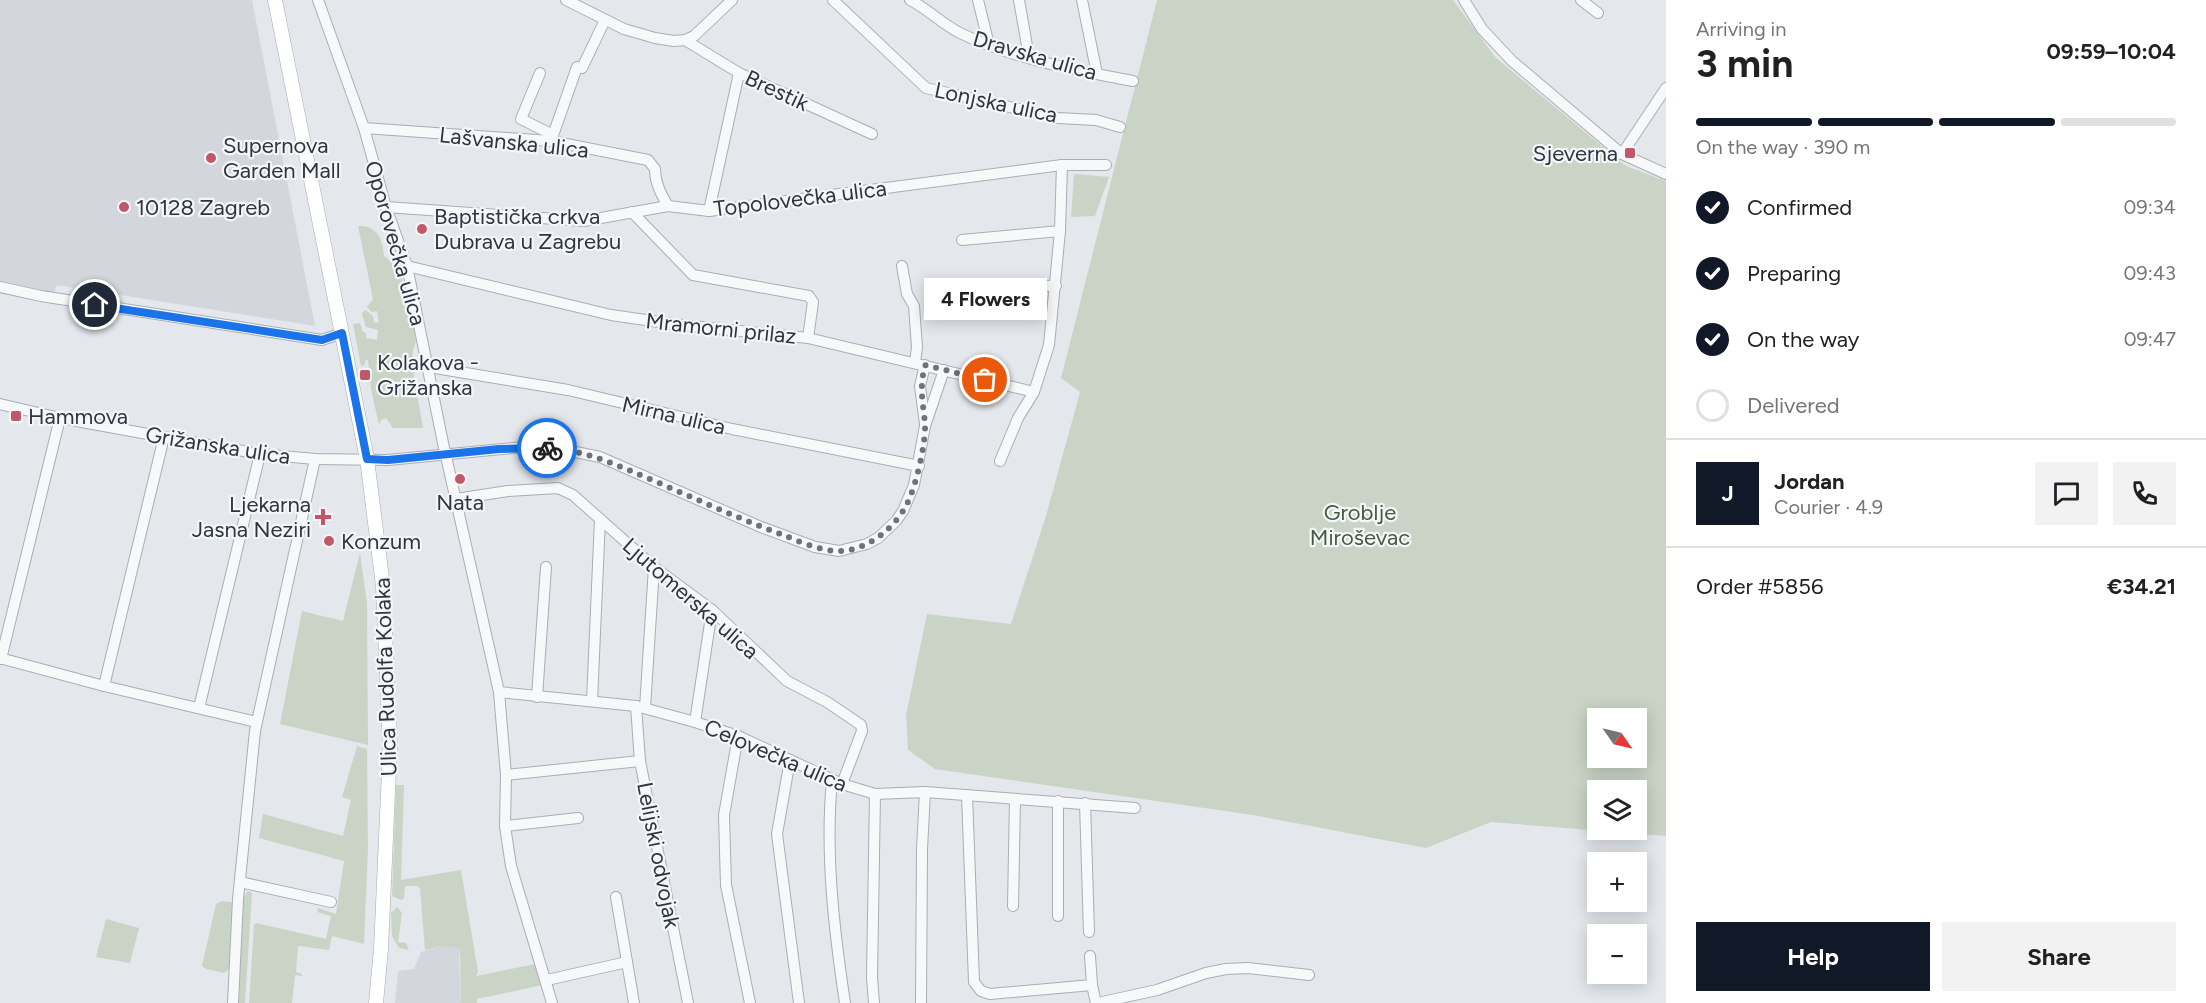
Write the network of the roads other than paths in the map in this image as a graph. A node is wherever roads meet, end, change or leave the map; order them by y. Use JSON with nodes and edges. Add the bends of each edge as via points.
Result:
{"nodes":[{"id":1,"x":275,"y":0,"type":"edge"},
{"id":2,"x":318,"y":0,"type":"edge"},
{"id":3,"x":566,"y":0,"type":"edge"},
{"id":4,"x":732,"y":0,"type":"edge"},
{"id":5,"x":833,"y":0,"type":"edge"},
{"id":6,"x":910,"y":0,"type":"edge"},
{"id":7,"x":978,"y":0,"type":"edge"},
{"id":8,"x":1019,"y":0,"type":"edge"},
{"id":9,"x":1082,"y":0,"type":"edge"},
{"id":10,"x":1464,"y":0,"type":"edge"},
{"id":11,"x":1581,"y":0,"type":"edge"},
{"id":12,"x":1598,"y":14,"type":"dead end"},
{"id":13,"x":605,"y":21,"type":"junction"},
{"id":14,"x":685,"y":40,"type":"junction"},
{"id":15,"x":989,"y":45,"type":"junction"},
{"id":16,"x":1029,"y":57,"type":"junction"},
{"id":17,"x":540,"y":73,"type":"dead end"},
{"id":18,"x":739,"y":73,"type":"junction"},
{"id":19,"x":1097,"y":74,"type":"junction"},
{"id":20,"x":1133,"y":81,"type":"dead end"},
{"id":21,"x":1666,"y":88,"type":"edge"},
{"id":22,"x":1120,"y":127,"type":"dead end"},
{"id":23,"x":363,"y":128,"type":"junction"},
{"id":24,"x":872,"y":134,"type":"dead end"},
{"id":25,"x":552,"y":138,"type":"junction"},
{"id":26,"x":1622,"y":154,"type":"junction"},
{"id":27,"x":1062,"y":165,"type":"junction"},
{"id":28,"x":1106,"y":165,"type":"dead end"},
{"id":29,"x":1666,"y":174,"type":"edge"},
{"id":30,"x":668,"y":206,"type":"junction"},
{"id":31,"x":386,"y":207,"type":"junction"},
{"id":32,"x":709,"y":211,"type":"junction"},
{"id":33,"x":632,"y":212,"type":"junction"},
{"id":34,"x":1060,"y":231,"type":"junction"},
{"id":35,"x":962,"y":240,"type":"dead end"},
{"id":36,"x":407,"y":266,"type":"junction"},
{"id":37,"x":902,"y":266,"type":"dead end"},
{"id":38,"x":954,"y":285,"type":"dead end"},
{"id":39,"x":1056,"y":286,"type":"junction"},
{"id":40,"x":0,"y":287,"type":"edge"},
{"id":41,"x":342,"y":333,"type":"junction"},
{"id":42,"x":808,"y":338,"type":"junction"},
{"id":43,"x":920,"y":364,"type":"junction"},
{"id":44,"x":429,"y":367,"type":"junction"},
{"id":45,"x":945,"y":370,"type":"junction"},
{"id":46,"x":1034,"y":392,"type":"junction"},
{"id":47,"x":0,"y":404,"type":"edge"},
{"id":48,"x":60,"y":418,"type":"junction"},
{"id":49,"x":925,"y":426,"type":"junction"},
{"id":50,"x":164,"y":437,"type":"junction"},
{"id":51,"x":261,"y":454,"type":"junction"},
{"id":52,"x":447,"y":456,"type":"junction"},
{"id":53,"x":315,"y":459,"type":"junction"},
{"id":54,"x":367,"y":459,"type":"junction"},
{"id":55,"x":1000,"y":461,"type":"dead end"},
{"id":56,"x":919,"y":466,"type":"junction"},
{"id":57,"x":456,"y":499,"type":"junction"},
{"id":58,"x":600,"y":519,"type":"junction"},
{"id":59,"x":546,"y":567,"type":"dead end"},
{"id":60,"x":654,"y":567,"type":"junction"},
{"id":61,"x":712,"y":610,"type":"junction"},
{"id":62,"x":0,"y":658,"type":"edge"},
{"id":63,"x":104,"y":686,"type":"junction"},
{"id":64,"x":499,"y":692,"type":"junction"},
{"id":65,"x":537,"y":697,"type":"junction"},
{"id":66,"x":592,"y":701,"type":"junction"},
{"id":67,"x":640,"y":707,"type":"junction"},
{"id":68,"x":199,"y":708,"type":"junction"},
{"id":69,"x":256,"y":722,"type":"junction"},
{"id":70,"x":695,"y":722,"type":"junction"},
{"id":71,"x":738,"y":736,"type":"junction"},
{"id":72,"x":790,"y":760,"type":"junction"},
{"id":73,"x":640,"y":761,"type":"junction"},
{"id":74,"x":506,"y":775,"type":"junction"},
{"id":75,"x":837,"y":782,"type":"junction"},
{"id":76,"x":925,"y":792,"type":"junction"},
{"id":77,"x":875,"y":794,"type":"junction"},
{"id":78,"x":967,"y":795,"type":"junction"},
{"id":79,"x":1016,"y":799,"type":"junction"},
{"id":80,"x":1058,"y":801,"type":"junction"},
{"id":81,"x":1085,"y":803,"type":"junction"},
{"id":82,"x":1135,"y":808,"type":"dead end"},
{"id":83,"x":578,"y":818,"type":"dead end"},
{"id":84,"x":505,"y":826,"type":"junction"},
{"id":85,"x":240,"y":882,"type":"junction"},
{"id":86,"x":616,"y":897,"type":"dead end"},
{"id":87,"x":331,"y":902,"type":"dead end"},
{"id":88,"x":1013,"y":906,"type":"dead end"},
{"id":89,"x":1058,"y":916,"type":"dead end"},
{"id":90,"x":1089,"y":932,"type":"dead end"},
{"id":91,"x":1090,"y":956,"type":"dead end"},
{"id":92,"x":627,"y":962,"type":"junction"},
{"id":93,"x":1309,"y":975,"type":"dead end"},
{"id":94,"x":547,"y":980,"type":"junction"},
{"id":95,"x":1092,"y":985,"type":"junction"},
{"id":96,"x":1129,"y":1000,"type":"edge"},
{"id":97,"x":233,"y":1003,"type":"edge"},
{"id":98,"x":376,"y":1003,"type":"edge"},
{"id":99,"x":552,"y":1003,"type":"edge"},
{"id":100,"x":634,"y":1003,"type":"edge"},
{"id":101,"x":688,"y":1003,"type":"edge"},
{"id":102,"x":750,"y":1003,"type":"edge"},
{"id":103,"x":799,"y":1003,"type":"edge"},
{"id":104,"x":845,"y":1003,"type":"edge"},
{"id":105,"x":874,"y":1003,"type":"edge"},
{"id":106,"x":921,"y":1003,"type":"edge"},
{"id":107,"x":1097,"y":1003,"type":"edge"}],
"edges":[{"from":1,"to":41,"type":"main road","name":"Ulica Rudolfa Kolaka"},
{"from":2,"to":23,"type":"street","name":"Oporovečka ulica"},
{"from":3,"to":13,"type":"street","name":"Brestik"},
{"from":4,"to":14,"type":"street"},
{"from":5,"to":22,"type":"street","name":"Lonjska ulica","via":[[926,88],[1058,118],[1096,120]]},
{"from":6,"to":15,"type":"street","name":"Dravska ulica","via":[[959,32]]},
{"from":7,"to":15,"type":"street"},
{"from":8,"to":16,"type":"street"},
{"from":9,"to":19,"type":"street"},
{"from":10,"to":26,"type":"street","via":[[1482,29],[1512,61]]},
{"from":11,"to":12,"type":"street"},
{"from":13,"to":14,"type":"street","name":"Brestik","via":[[655,38]]},
{"from":13,"to":25,"type":"street","via":[[580,67]]},
{"from":14,"to":18,"type":"street","name":"Brestik"},
{"from":15,"to":16,"type":"street","name":"Dravska ulica"},
{"from":16,"to":19,"type":"street","name":"Dravska ulica"},
{"from":17,"to":25,"type":"street","via":[[521,119]]},
{"from":18,"to":24,"type":"street","name":"Brestik"},
{"from":18,"to":32,"type":"street"},
{"from":19,"to":20,"type":"street","name":"Dravska ulica"},
{"from":21,"to":26,"type":"street"},
{"from":23,"to":25,"type":"street","name":"Lašvanska ulica"},
{"from":23,"to":31,"type":"street","name":"Oporovečka ulica"},
{"from":25,"to":30,"type":"street","name":"Lašvanska ulica","via":[[648,160],[656,169],[659,189]]},
{"from":26,"to":29,"type":"street"},
{"from":27,"to":28,"type":"street","name":"Topolovečka ulica"},
{"from":27,"to":32,"type":"street","name":"Topolovečka ulica"},
{"from":27,"to":34,"type":"street"},
{"from":30,"to":32,"type":"street","name":"Topolovečka ulica"},
{"from":30,"to":33,"type":"street","name":"Topolovečka ulica"},
{"from":31,"to":33,"type":"street","name":"Topolovečka ulica","via":[[584,221]]},
{"from":31,"to":36,"type":"street","name":"Oporovečka ulica"},
{"from":33,"to":42,"type":"street","via":[[693,275],[809,296],[813,302]]},
{"from":34,"to":35,"type":"street"},
{"from":34,"to":39,"type":"street"},
{"from":36,"to":42,"type":"street","name":"Mramorni prilaz","via":[[611,315]]},
{"from":36,"to":44,"type":"street","name":"Oporovečka ulica"},
{"from":37,"to":43,"type":"street","via":[[907,294],[914,306]]},
{"from":38,"to":39,"type":"street"},
{"from":39,"to":46,"type":"street","via":[[1049,345]]},
{"from":40,"to":41,"type":"street","via":[[322,340]]},
{"from":41,"to":54,"type":"main road","name":"Ulica Rudolfa Kolaka"},
{"from":42,"to":43,"type":"street","name":"Mramorni prilaz"},
{"from":43,"to":45,"type":"street","name":"Mramorni prilaz"},
{"from":43,"to":49,"type":"street"},
{"from":44,"to":52,"type":"street","name":"Oporovečka ulica"},
{"from":44,"to":56,"type":"street","name":"Mirna ulica","via":[[568,390],[732,429]]},
{"from":45,"to":46,"type":"street","name":"Mramorni prilaz"},
{"from":45,"to":49,"type":"street"},
{"from":46,"to":55,"type":"street"},
{"from":47,"to":48,"type":"street","name":"Grižanska ulica"},
{"from":48,"to":50,"type":"street","name":"Grižanska ulica"},
{"from":48,"to":62,"type":"street"},
{"from":49,"to":56,"type":"street","name":"Grižanska ulica"},
{"from":50,"to":51,"type":"street","name":"Grižanska ulica"},
{"from":50,"to":63,"type":"street"},
{"from":51,"to":53,"type":"street","name":"Grižanska ulica"},
{"from":51,"to":68,"type":"street"},
{"from":52,"to":54,"type":"street","name":"Grižanska ulica"},
{"from":52,"to":56,"type":"street","name":"Grižanska ulica","via":[[524,447],[583,453],[761,527],[815,547],[839,551],[867,544],[896,521],[908,502]]},
{"from":52,"to":57,"type":"street","name":"Oporovečka ulica"},
{"from":53,"to":54,"type":"street","name":"Grižanska ulica"},
{"from":53,"to":69,"type":"street"},
{"from":54,"to":98,"type":"main road","name":"Ulica Rudolfa Kolaka","via":[[383,586],[390,748]]},
{"from":57,"to":58,"type":"street","name":"Ljutomerska ulica","via":[[558,488],[573,495]]},
{"from":57,"to":64,"type":"street","name":"Oporovečka ulica"},
{"from":58,"to":60,"type":"street","name":"Ljutomerska ulica"},
{"from":58,"to":66,"type":"street"},
{"from":59,"to":65,"type":"street"},
{"from":60,"to":61,"type":"street","name":"Ljutomerska ulica"},
{"from":60,"to":67,"type":"street","name":"Lelijski odvojak"},
{"from":61,"to":70,"type":"street"},
{"from":61,"to":75,"type":"street","name":"Ljutomerska ulica","via":[[787,681],[861,725],[862,731]]},
{"from":62,"to":63,"type":"street"},
{"from":63,"to":68,"type":"street"},
{"from":64,"to":65,"type":"street","name":"Celovečka ulica"},
{"from":64,"to":74,"type":"street","name":"Oporovečka ulica"},
{"from":65,"to":66,"type":"street","name":"Celovečka ulica"},
{"from":66,"to":67,"type":"street","name":"Celovečka ulica"},
{"from":67,"to":70,"type":"street","name":"Celovečka ulica"},
{"from":67,"to":73,"type":"street","name":"Lelijski odvojak"},
{"from":68,"to":69,"type":"street"},
{"from":69,"to":85,"type":"street"},
{"from":70,"to":71,"type":"street","name":"Celovečka ulica"},
{"from":71,"to":72,"type":"street","name":"Celovečka ulica"},
{"from":71,"to":102,"type":"street","via":[[724,815],[726,885]]},
{"from":72,"to":75,"type":"street","name":"Celovečka ulica"},
{"from":72,"to":103,"type":"street","via":[[777,834]]},
{"from":73,"to":74,"type":"street"},
{"from":73,"to":101,"type":"street","name":"Lelijski odvojak"},
{"from":74,"to":84,"type":"street","name":"Oporovečka ulica"},
{"from":75,"to":77,"type":"street","name":"Celovečka ulica"},
{"from":75,"to":104,"type":"street","via":[[829,819]]},
{"from":76,"to":77,"type":"street","name":"Celovečka ulica"},
{"from":76,"to":78,"type":"street","name":"Celovečka ulica"},
{"from":76,"to":106,"type":"street"},
{"from":77,"to":105,"type":"street","name":"Celovečka ulica"},
{"from":78,"to":79,"type":"street","name":"Celovečka ulica"},
{"from":78,"to":95,"type":"street","via":[[974,982],[990,994]]},
{"from":79,"to":80,"type":"street","name":"Celovečka ulica"},
{"from":79,"to":88,"type":"street"},
{"from":80,"to":81,"type":"street","name":"Celovečka ulica"},
{"from":80,"to":89,"type":"street"},
{"from":81,"to":82,"type":"street","name":"Celovečka ulica"},
{"from":81,"to":90,"type":"street"},
{"from":83,"to":84,"type":"street"},
{"from":84,"to":94,"type":"street","name":"Oporovečka ulica","via":[[511,866]]},
{"from":85,"to":87,"type":"street"},
{"from":85,"to":97,"type":"street"},
{"from":86,"to":92,"type":"street"},
{"from":91,"to":95,"type":"street"},
{"from":92,"to":94,"type":"street"},
{"from":92,"to":100,"type":"street"},
{"from":93,"to":96,"type":"street","via":[[1226,969]]},
{"from":94,"to":99,"type":"street","name":"Oporovečka ulica"},
{"from":95,"to":107,"type":"street"},
{"from":96,"to":107,"type":"street"}]}
